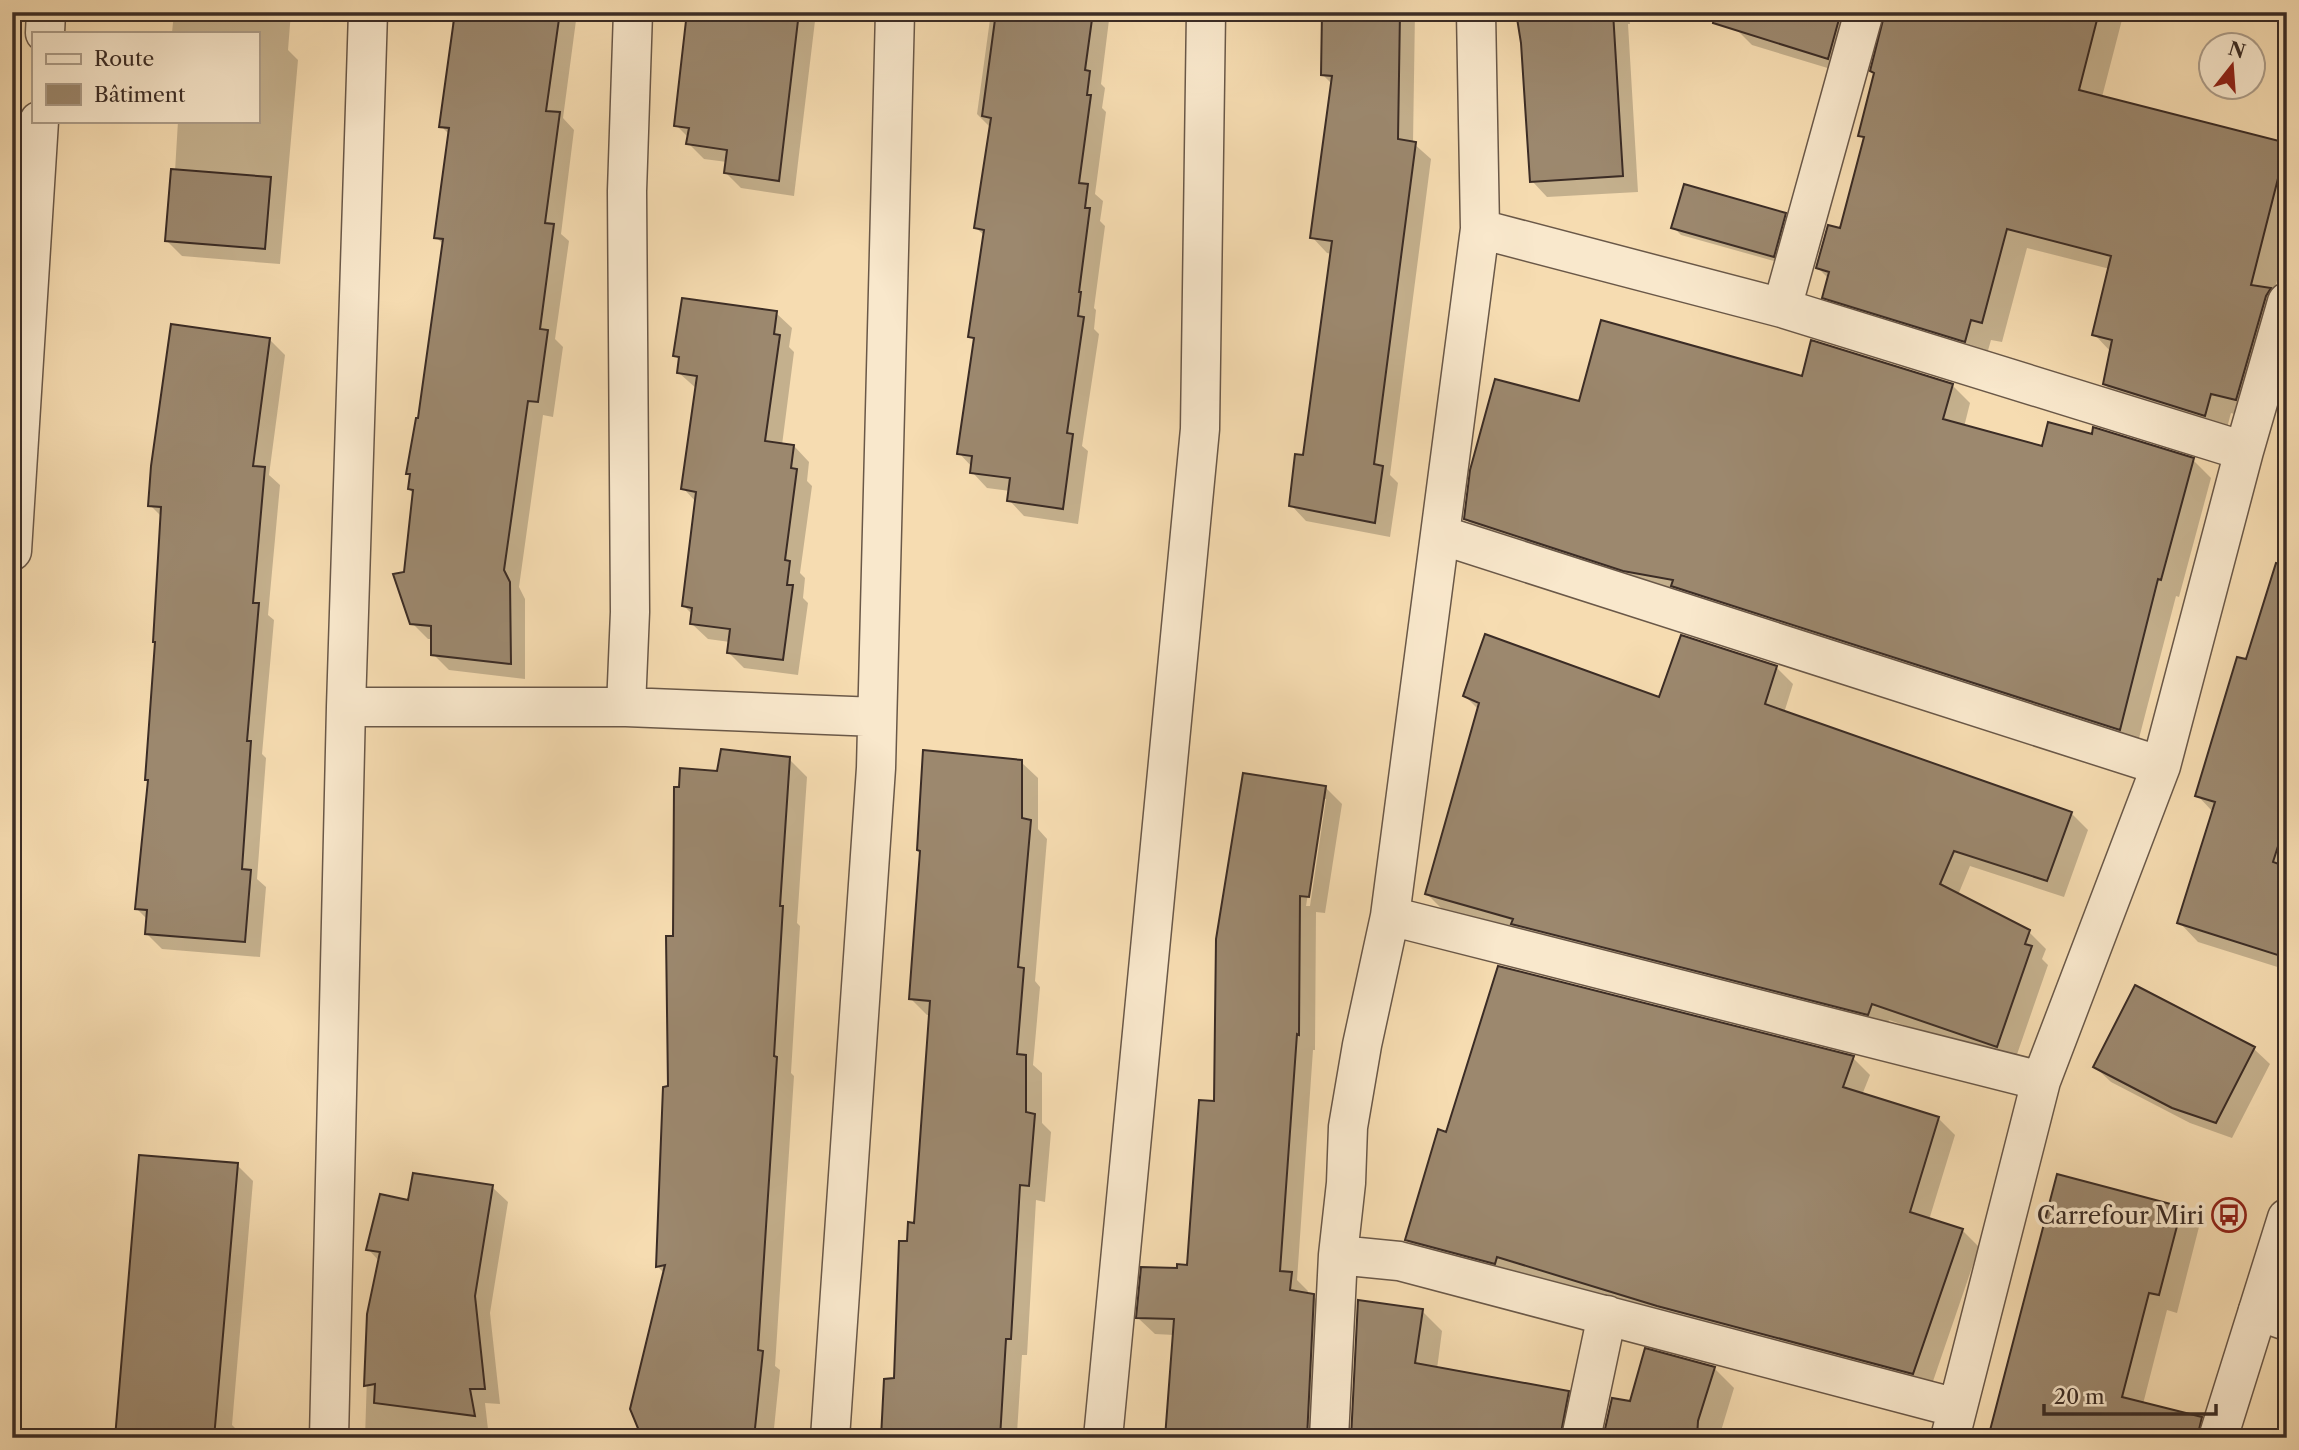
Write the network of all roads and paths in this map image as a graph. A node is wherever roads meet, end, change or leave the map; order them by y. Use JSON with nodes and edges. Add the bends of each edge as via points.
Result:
{"nodes":[{"id":1,"x":46,"y":12,"type":"edge"},
{"id":2,"x":368,"y":12,"type":"edge"},
{"id":3,"x":633,"y":12,"type":"edge"},
{"id":4,"x":895,"y":12,"type":"edge"},
{"id":5,"x":1206,"y":12,"type":"edge"},
{"id":6,"x":1476,"y":12,"type":"edge"},
{"id":7,"x":1864,"y":12,"type":"edge"},
{"id":8,"x":45,"y":32,"type":"edge"},
{"id":9,"x":39,"y":122,"type":"edge"},
{"id":10,"x":1480,"y":229,"type":"junction"},
{"id":11,"x":2287,"y":302,"type":"edge"},
{"id":12,"x":1782,"y":308,"type":"junction"},
{"id":13,"x":2244,"y":452,"type":"junction"},
{"id":14,"x":1441,"y":535,"type":"junction"},
{"id":15,"x":12,"y":551,"type":"edge"},
{"id":16,"x":346,"y":707,"type":"junction"},
{"id":17,"x":626,"y":707,"type":"junction"},
{"id":18,"x":877,"y":717,"type":"junction"},
{"id":19,"x":2161,"y":766,"type":"junction"},
{"id":20,"x":1390,"y":916,"type":"junction"},
{"id":21,"x":2041,"y":1081,"type":"junction"},
{"id":22,"x":2287,"y":1218,"type":"edge"},
{"id":23,"x":1338,"y":1255,"type":"junction"},
{"id":24,"x":1607,"y":1315,"type":"junction"},
{"id":25,"x":2272,"y":1316,"type":"edge"},
{"id":26,"x":1954,"y":1423,"type":"edge"},
{"id":27,"x":329,"y":1438,"type":"edge"},
{"id":28,"x":830,"y":1438,"type":"edge"},
{"id":29,"x":1103,"y":1438,"type":"edge"},
{"id":30,"x":1329,"y":1438,"type":"edge"},
{"id":31,"x":1581,"y":1438,"type":"edge"},
{"id":32,"x":2218,"y":1438,"type":"edge"}],
"edges":[{"from":1,"to":8,"type":"street"},
{"from":2,"to":16,"type":"street"},
{"from":3,"to":17,"type":"street","via":[[627,191]]},
{"from":4,"to":18,"type":"street"},
{"from":5,"to":29,"type":"street","via":[[1200,429]]},
{"from":6,"to":10,"type":"street"},
{"from":7,"to":12,"type":"street"},
{"from":9,"to":15,"type":"street"},
{"from":10,"to":12,"type":"street"},
{"from":10,"to":14,"type":"street"},
{"from":11,"to":13,"type":"street"},
{"from":12,"to":13,"type":"street"},
{"from":13,"to":19,"type":"street"},
{"from":14,"to":19,"type":"street"},
{"from":14,"to":20,"type":"street"},
{"from":16,"to":17,"type":"street"},
{"from":16,"to":27,"type":"street"},
{"from":17,"to":18,"type":"street"},
{"from":18,"to":28,"type":"street"},
{"from":19,"to":21,"type":"street"},
{"from":20,"to":21,"type":"street"},
{"from":20,"to":23,"type":"street","via":[[1348,1126]]},
{"from":21,"to":26,"type":"street"},
{"from":22,"to":25,"type":"street"},
{"from":23,"to":24,"type":"street","via":[[1399,1261]]},
{"from":23,"to":30,"type":"street"},
{"from":24,"to":26,"type":"street"},
{"from":24,"to":31,"type":"street"},
{"from":25,"to":32,"type":"street"}]}
